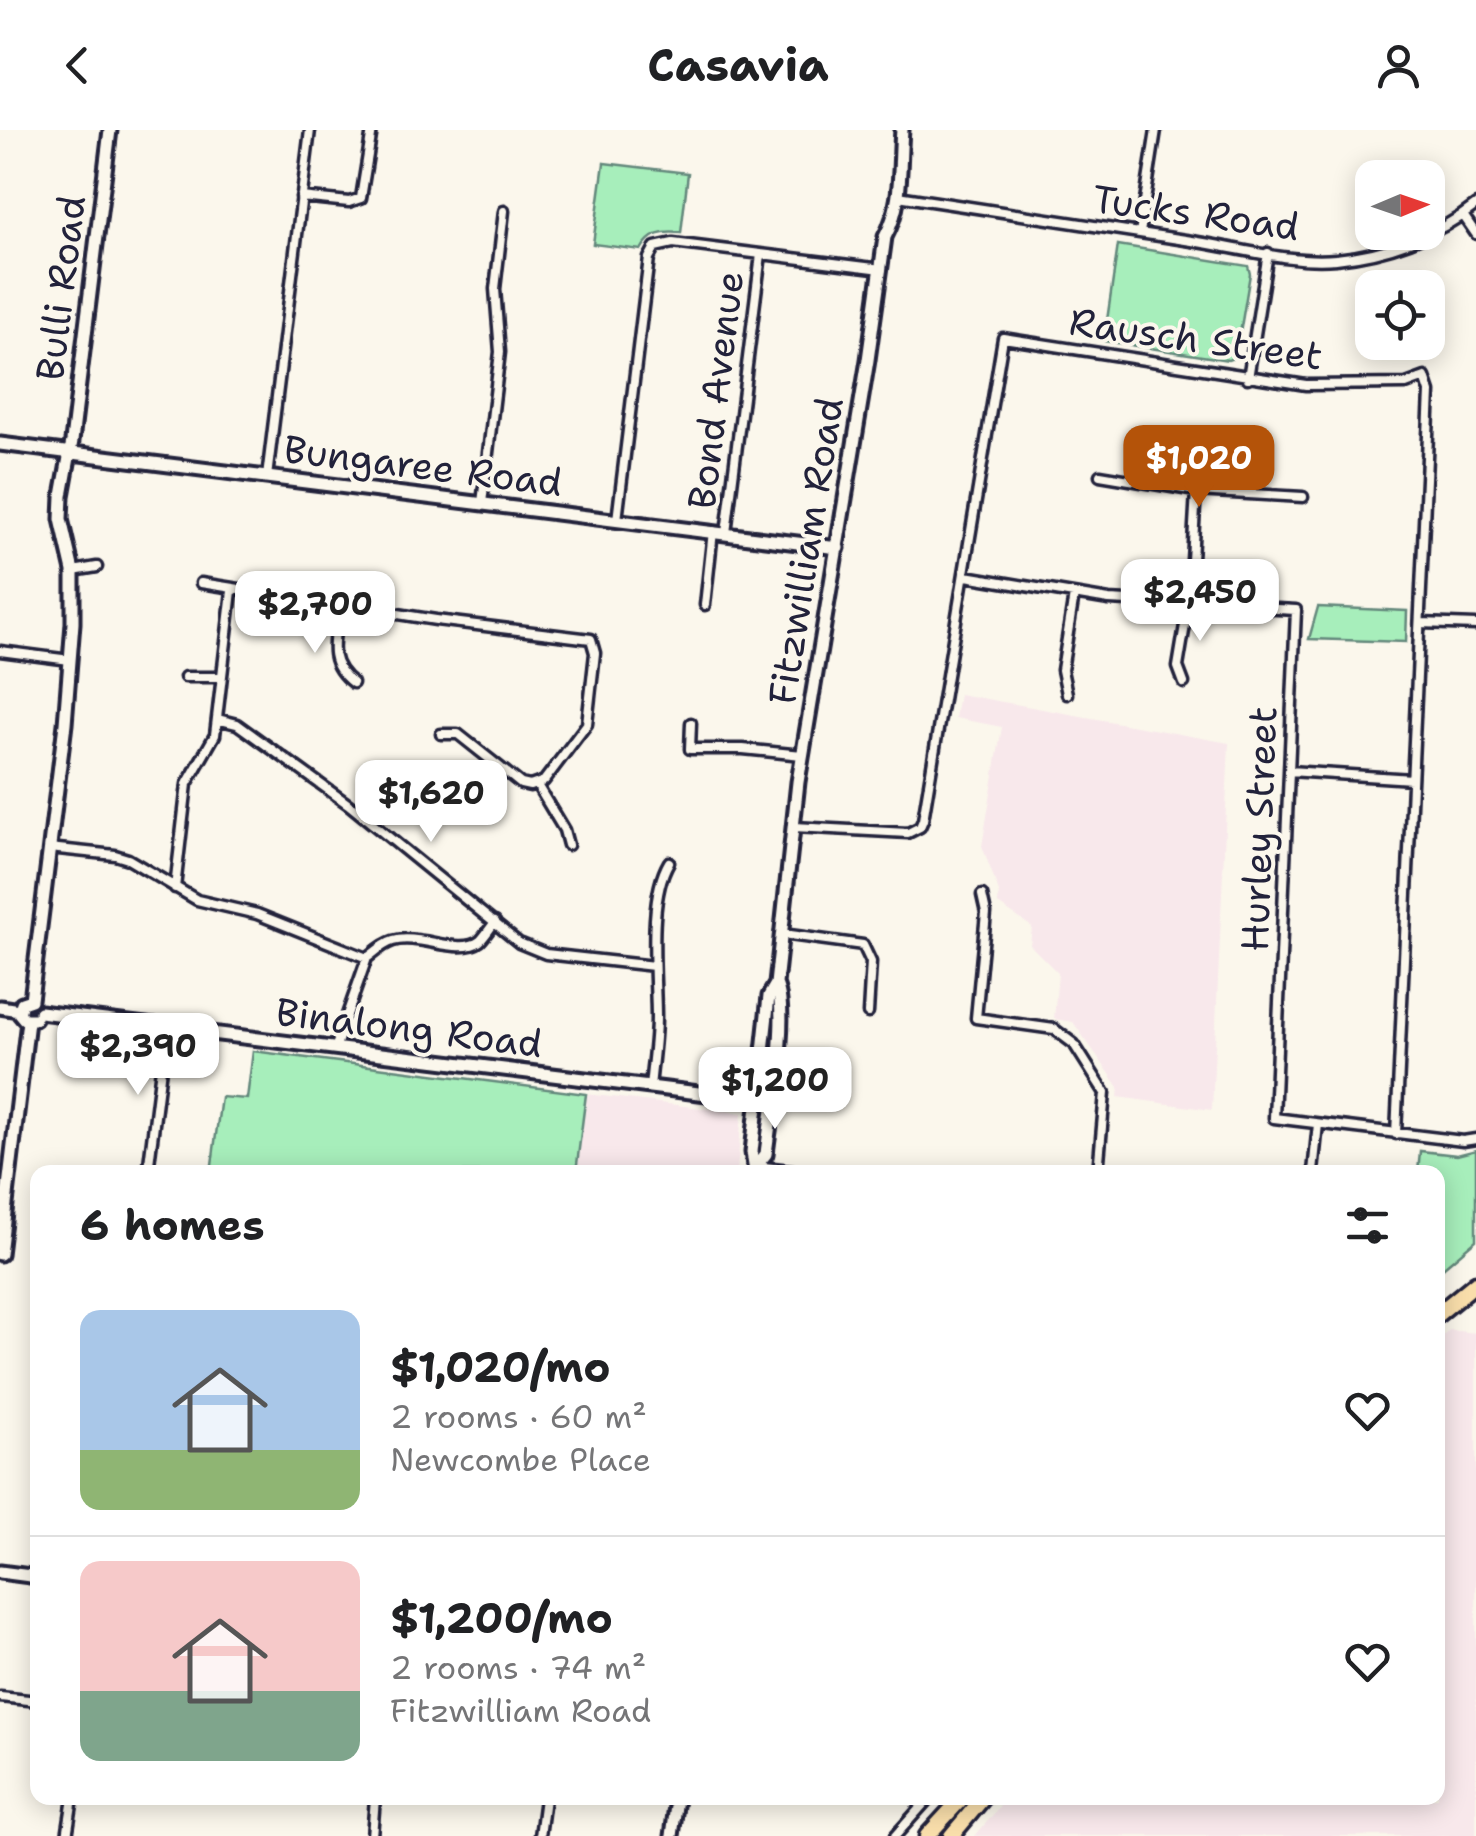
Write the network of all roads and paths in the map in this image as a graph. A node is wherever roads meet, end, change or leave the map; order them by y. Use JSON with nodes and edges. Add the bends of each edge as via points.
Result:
{"nodes":[{"id":1,"x":110,"y":130,"type":"edge"},
{"id":2,"x":310,"y":130,"type":"edge"},
{"id":3,"x":372,"y":130,"type":"edge"},
{"id":4,"x":902,"y":130,"type":"edge"},
{"id":5,"x":1156,"y":130,"type":"edge"},
{"id":6,"x":301,"y":196,"type":"junction"},
{"id":7,"x":898,"y":196,"type":"junction"},
{"id":8,"x":1476,"y":205,"type":"edge"},
{"id":9,"x":504,"y":211,"type":"dead end"},
{"id":10,"x":1463,"y":215,"type":"junction"},
{"id":11,"x":1140,"y":233,"type":"junction"},
{"id":12,"x":1476,"y":234,"type":"edge"},
{"id":13,"x":1268,"y":253,"type":"junction"},
{"id":14,"x":760,"y":254,"type":"junction"},
{"id":15,"x":882,"y":269,"type":"junction"},
{"id":16,"x":1248,"y":378,"type":"junction"},
{"id":17,"x":0,"y":444,"type":"edge"},
{"id":18,"x":69,"y":452,"type":"junction"},
{"id":19,"x":1100,"y":475,"type":"dead end"},
{"id":20,"x":267,"y":477,"type":"junction"},
{"id":21,"x":1196,"y":491,"type":"junction"},
{"id":22,"x":1303,"y":498,"type":"dead end"},
{"id":23,"x":482,"y":503,"type":"junction"},
{"id":24,"x":617,"y":520,"type":"junction"},
{"id":25,"x":720,"y":532,"type":"junction"},
{"id":26,"x":838,"y":548,"type":"junction"},
{"id":27,"x":97,"y":566,"type":"dead end"},
{"id":28,"x":73,"y":571,"type":"junction"},
{"id":29,"x":966,"y":576,"type":"junction"},
{"id":30,"x":202,"y":584,"type":"dead end"},
{"id":31,"x":232,"y":591,"type":"junction"},
{"id":32,"x":1074,"y":596,"type":"junction"},
{"id":33,"x":339,"y":606,"type":"junction"},
{"id":34,"x":705,"y":606,"type":"dead end"},
{"id":35,"x":1188,"y":606,"type":"junction"},
{"id":36,"x":1421,"y":623,"type":"junction"},
{"id":37,"x":1476,"y":626,"type":"edge"},
{"id":38,"x":0,"y":651,"type":"edge"},
{"id":39,"x":70,"y":660,"type":"junction"},
{"id":40,"x":185,"y":677,"type":"dead end"},
{"id":41,"x":221,"y":677,"type":"junction"},
{"id":42,"x":1184,"y":683,"type":"dead end"},
{"id":43,"x":353,"y":684,"type":"dead end"},
{"id":44,"x":1067,"y":694,"type":"dead end"},
{"id":45,"x":217,"y":719,"type":"junction"},
{"id":46,"x":692,"y":723,"type":"dead end"},
{"id":47,"x":441,"y":734,"type":"dead end"},
{"id":48,"x":802,"y":756,"type":"junction"},
{"id":49,"x":1290,"y":771,"type":"junction"},
{"id":50,"x":1412,"y":779,"type":"junction"},
{"id":51,"x":537,"y":785,"type":"junction"},
{"id":52,"x":794,"y":828,"type":"junction"},
{"id":53,"x":568,"y":844,"type":"dead end"},
{"id":54,"x":49,"y":848,"type":"junction"},
{"id":55,"x":670,"y":862,"type":"dead end"},
{"id":56,"x":175,"y":888,"type":"junction"},
{"id":57,"x":982,"y":895,"type":"dead end"},
{"id":58,"x":495,"y":922,"type":"junction"},
{"id":59,"x":782,"y":934,"type":"junction"},
{"id":60,"x":367,"y":958,"type":"junction"},
{"id":61,"x":654,"y":966,"type":"junction"},
{"id":62,"x":776,"y":984,"type":"junction"},
{"id":63,"x":31,"y":1000,"type":"junction"},
{"id":64,"x":0,"y":1007,"type":"edge"},
{"id":65,"x":19,"y":1010,"type":"junction"},
{"id":66,"x":40,"y":1012,"type":"junction"},
{"id":67,"x":868,"y":1013,"type":"dead end"},
{"id":68,"x":28,"y":1021,"type":"junction"},
{"id":69,"x":166,"y":1028,"type":"junction"},
{"id":70,"x":336,"y":1049,"type":"junction"},
{"id":71,"x":650,"y":1088,"type":"junction"},
{"id":72,"x":758,"y":1100,"type":"junction"},
{"id":73,"x":772,"y":1102,"type":"junction"},
{"id":74,"x":1318,"y":1124,"type":"junction"},
{"id":75,"x":1396,"y":1134,"type":"junction"},
{"id":76,"x":1476,"y":1139,"type":"edge"},
{"id":77,"x":149,"y":1165,"type":"edge"},
{"id":78,"x":754,"y":1165,"type":"edge"},
{"id":79,"x":758,"y":1165,"type":"edge"},
{"id":80,"x":1099,"y":1165,"type":"edge"},
{"id":81,"x":1314,"y":1165,"type":"edge"},
{"id":82,"x":0,"y":1254,"type":"edge"},
{"id":83,"x":1474,"y":1284,"type":"edge"},
{"id":84,"x":1445,"y":1308,"type":"edge"},
{"id":85,"x":0,"y":1572,"type":"edge"},
{"id":86,"x":30,"y":1575,"type":"edge"},
{"id":87,"x":0,"y":1697,"type":"edge"},
{"id":88,"x":30,"y":1700,"type":"edge"},
{"id":89,"x":72,"y":1805,"type":"edge"},
{"id":90,"x":374,"y":1805,"type":"edge"},
{"id":91,"x":544,"y":1805,"type":"edge"},
{"id":92,"x":676,"y":1805,"type":"edge"},
{"id":93,"x":923,"y":1805,"type":"edge"},
{"id":94,"x":956,"y":1805,"type":"edge"},
{"id":95,"x":978,"y":1805,"type":"edge"},
{"id":96,"x":67,"y":1836,"type":"edge"},
{"id":97,"x":372,"y":1836,"type":"edge"},
{"id":98,"x":540,"y":1836,"type":"edge"},
{"id":99,"x":672,"y":1836,"type":"edge"},
{"id":100,"x":895,"y":1836,"type":"edge"},
{"id":101,"x":928,"y":1836,"type":"edge"},
{"id":102,"x":952,"y":1836,"type":"edge"}],
"edges":[{"from":1,"to":18,"type":"street","name":"Bulli Road"},
{"from":2,"to":6,"type":"street"},
{"from":3,"to":6,"type":"street","via":[[360,198]]},
{"from":4,"to":7,"type":"street","name":"Fitzwilliam Road"},
{"from":5,"to":11,"type":"street"},
{"from":6,"to":20,"type":"street"},
{"from":7,"to":11,"type":"street","name":"Tucks Road"},
{"from":7,"to":15,"type":"street","name":"Fitzwilliam Road"},
{"from":8,"to":10,"type":"street","name":"Tucks Road"},
{"from":9,"to":23,"type":"street","via":[[494,289],[500,352]]},
{"from":10,"to":12,"type":"street"},
{"from":10,"to":13,"type":"street","name":"Tucks Road","via":[[1374,254],[1330,260]]},
{"from":11,"to":13,"type":"street","name":"Tucks Road"},
{"from":13,"to":16,"type":"street"},
{"from":14,"to":15,"type":"street"},
{"from":14,"to":24,"type":"street","via":[[673,243],[651,252]]},
{"from":14,"to":25,"type":"street","name":"Bond Avenue"},
{"from":15,"to":26,"type":"street","name":"Fitzwilliam Road"},
{"from":16,"to":29,"type":"street","name":"Rausch Street","via":[[1003,338]]},
{"from":16,"to":36,"type":"street","name":"Rausch Street","via":[[1320,386],[1425,378],[1430,392]]},
{"from":17,"to":18,"type":"street","name":"Bungaree Road"},
{"from":18,"to":20,"type":"street","name":"Bungaree Road"},
{"from":18,"to":28,"type":"street","name":"Bulli Road","via":[[61,509]]},
{"from":19,"to":21,"type":"street"},
{"from":20,"to":23,"type":"street","name":"Bungaree Road"},
{"from":21,"to":22,"type":"street"},
{"from":21,"to":35,"type":"street"},
{"from":23,"to":24,"type":"street","name":"Bungaree Road"},
{"from":24,"to":25,"type":"street","name":"Bungaree Road"},
{"from":25,"to":26,"type":"street","name":"Bungaree Road"},
{"from":25,"to":34,"type":"street","name":"Bond Avenue"},
{"from":26,"to":48,"type":"street","name":"Fitzwilliam Road"},
{"from":27,"to":28,"type":"street"},
{"from":28,"to":39,"type":"street","name":"Bulli Road"},
{"from":29,"to":32,"type":"street","name":"Hurley Street"},
{"from":29,"to":52,"type":"street","name":"Rausch Street","via":[[920,827],[908,833]]},
{"from":30,"to":31,"type":"street"},
{"from":31,"to":33,"type":"street"},
{"from":31,"to":41,"type":"street"},
{"from":32,"to":35,"type":"street","name":"Hurley Street"},
{"from":32,"to":44,"type":"street","via":[[1062,670]]},
{"from":33,"to":43,"type":"street","via":[[334,662]]},
{"from":33,"to":51,"type":"street","via":[[591,639],[588,724]]},
{"from":35,"to":42,"type":"street","via":[[1178,667]]},
{"from":35,"to":49,"type":"street","name":"Hurley Street","via":[[1296,610]]},
{"from":36,"to":37,"type":"street"},
{"from":36,"to":50,"type":"street","name":"Rausch Street"},
{"from":38,"to":39,"type":"street"},
{"from":39,"to":54,"type":"street","name":"Bulli Road"},
{"from":40,"to":41,"type":"street"},
{"from":41,"to":45,"type":"street"},
{"from":45,"to":56,"type":"street","via":[[212,743],[187,784]]},
{"from":45,"to":58,"type":"street","via":[[237,724],[348,804]]},
{"from":46,"to":48,"type":"street","via":[[690,749]]},
{"from":47,"to":51,"type":"street","via":[[458,734],[521,784]]},
{"from":48,"to":52,"type":"street","name":"Fitzwilliam Road"},
{"from":49,"to":50,"type":"street"},
{"from":49,"to":74,"type":"street","name":"Hurley Street","via":[[1274,1118]]},
{"from":50,"to":75,"type":"street","name":"Rausch Street"},
{"from":51,"to":53,"type":"street"},
{"from":52,"to":59,"type":"street","name":"Fitzwilliam Road"},
{"from":54,"to":56,"type":"street","via":[[114,855]]},
{"from":54,"to":63,"type":"street","name":"Bulli Road"},
{"from":55,"to":61,"type":"street","via":[[662,874]]},
{"from":56,"to":60,"type":"street"},
{"from":57,"to":80,"type":"street","via":[[976,1018],[1054,1029],[1074,1044],[1105,1093]]},
{"from":58,"to":60,"type":"street","via":[[474,944],[397,939]]},
{"from":58,"to":61,"type":"street","via":[[546,954]]},
{"from":59,"to":62,"type":"street","name":"Fitzwilliam Road"},
{"from":59,"to":67,"type":"street","via":[[863,945],[870,962]]},
{"from":60,"to":70,"type":"street"},
{"from":61,"to":71,"type":"street"},
{"from":62,"to":72,"type":"street","name":"Fitzwilliam Road"},
{"from":62,"to":73,"type":"street","name":"Fitzwilliam Road","via":[[781,995]]},
{"from":63,"to":65,"type":"street"},
{"from":63,"to":66,"type":"street"},
{"from":64,"to":65,"type":"street"},
{"from":65,"to":68,"type":"street"},
{"from":66,"to":68,"type":"street"},
{"from":66,"to":69,"type":"street","name":"Binalong Road"},
{"from":68,"to":82,"type":"street"},
{"from":69,"to":70,"type":"street","name":"Binalong Road"},
{"from":69,"to":77,"type":"street"},
{"from":70,"to":71,"type":"street","name":"Binalong Road"},
{"from":71,"to":72,"type":"street","name":"Binalong Road"},
{"from":72,"to":73,"type":"street","name":"Binalong Road"},
{"from":72,"to":78,"type":"street","name":"Fitzwilliam Road"},
{"from":73,"to":79,"type":"street","name":"Fitzwilliam Road","via":[[766,1154]]},
{"from":74,"to":75,"type":"street","name":"Hurley Street"},
{"from":74,"to":81,"type":"street"},
{"from":75,"to":76,"type":"street","name":"Hurley Street"},
{"from":83,"to":84,"type":"highway"},
{"from":85,"to":86,"type":"street"},
{"from":87,"to":88,"type":"street"},
{"from":89,"to":96,"type":"street"},
{"from":90,"to":97,"type":"street"},
{"from":91,"to":98,"type":"street"},
{"from":92,"to":99,"type":"street"},
{"from":93,"to":100,"type":"street"},
{"from":94,"to":101,"type":"highway"},
{"from":95,"to":102,"type":"highway"}]}
